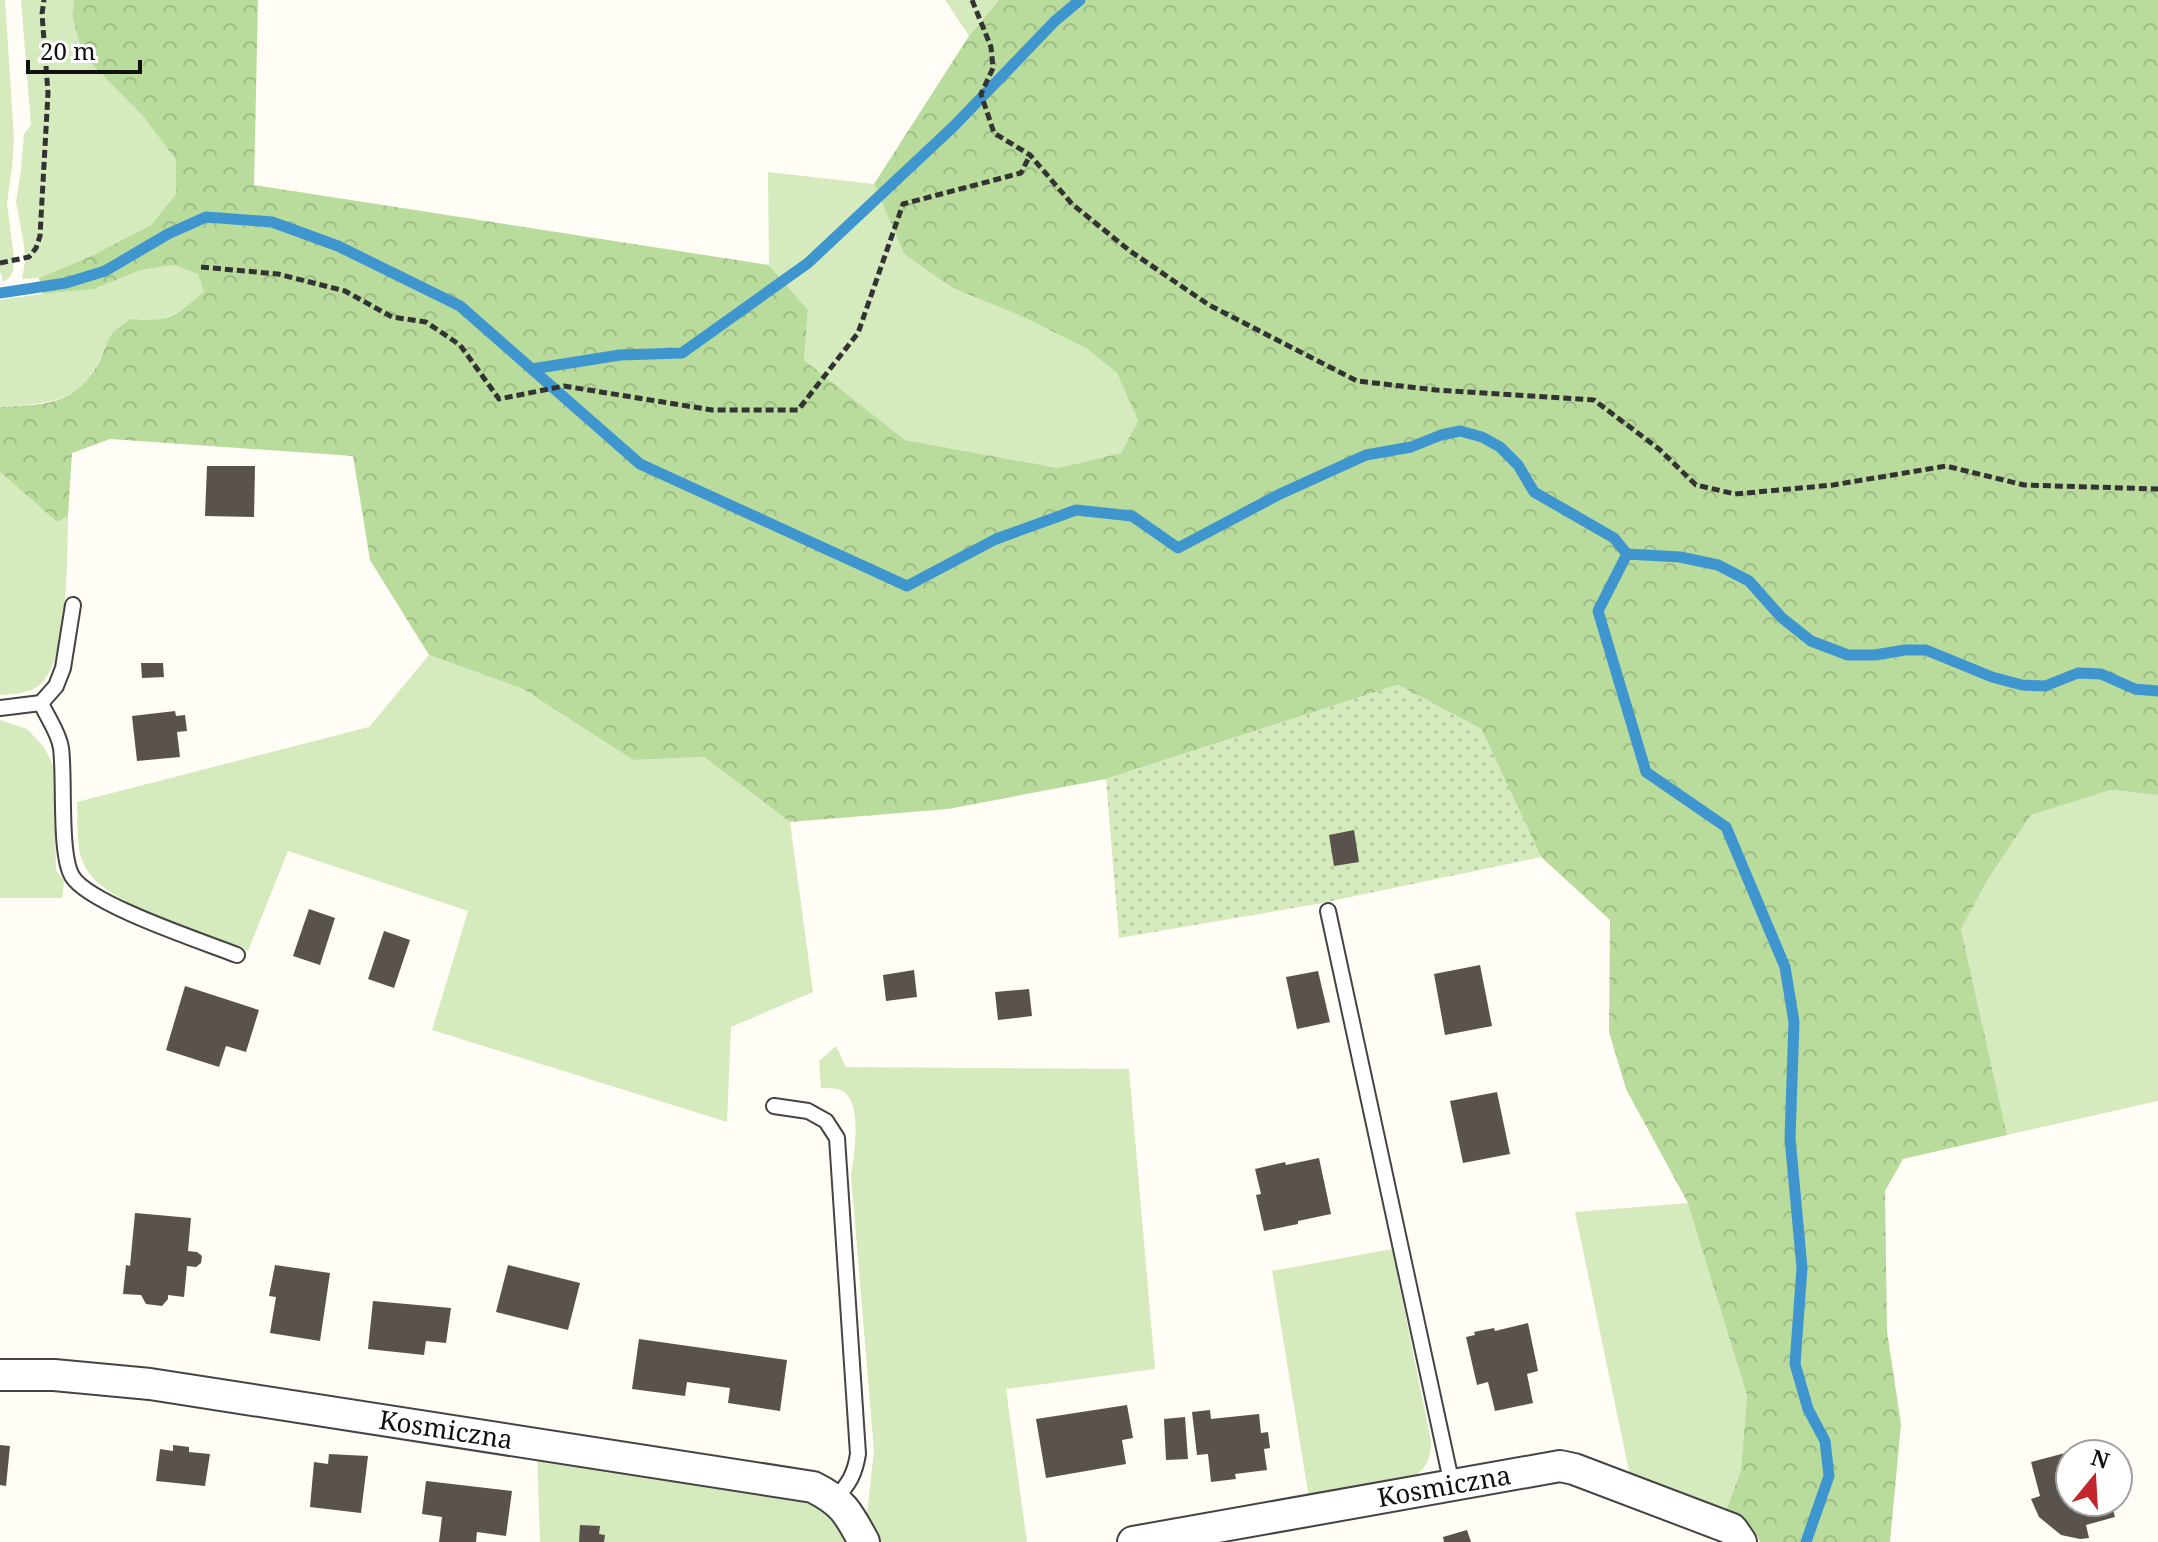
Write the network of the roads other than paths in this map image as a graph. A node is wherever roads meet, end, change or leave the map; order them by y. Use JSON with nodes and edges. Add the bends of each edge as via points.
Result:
{"nodes":[{"id":1,"x":73,"y":605,"type":"dead end"},
{"id":2,"x":41,"y":703,"type":"junction"},
{"id":3,"x":0,"y":708,"type":"edge"},
{"id":4,"x":1328,"y":911,"type":"dead end"},
{"id":5,"x":237,"y":955,"type":"dead end"},
{"id":6,"x":774,"y":1106,"type":"dead end"},
{"id":7,"x":0,"y":1375,"type":"edge"},
{"id":8,"x":1452,"y":1485,"type":"junction"},
{"id":9,"x":835,"y":1498,"type":"junction"},
{"id":10,"x":864,"y":1542,"type":"edge"},
{"id":11,"x":1133,"y":1542,"type":"edge"},
{"id":12,"x":1741,"y":1542,"type":"edge"}],
"edges":[{"from":1,"to":2,"type":"lane","via":[[63,668]]},
{"from":2,"to":3,"type":"lane"},
{"from":2,"to":5,"type":"lane","via":[[61,744],[66,853],[72,876],[90,894]]},
{"from":4,"to":8,"type":"lane"},
{"from":6,"to":9,"type":"lane","via":[[808,1111],[826,1121],[837,1138],[858,1454],[848,1486]]},
{"from":7,"to":9,"type":"street","name":"Kosmiczna","via":[[150,1384],[813,1487]]},
{"from":8,"to":11,"type":"street","name":"Kosmiczna"},
{"from":8,"to":12,"type":"street","name":"Kosmiczna","via":[[1560,1466],[1732,1529]]},
{"from":9,"to":10,"type":"street"}]}
